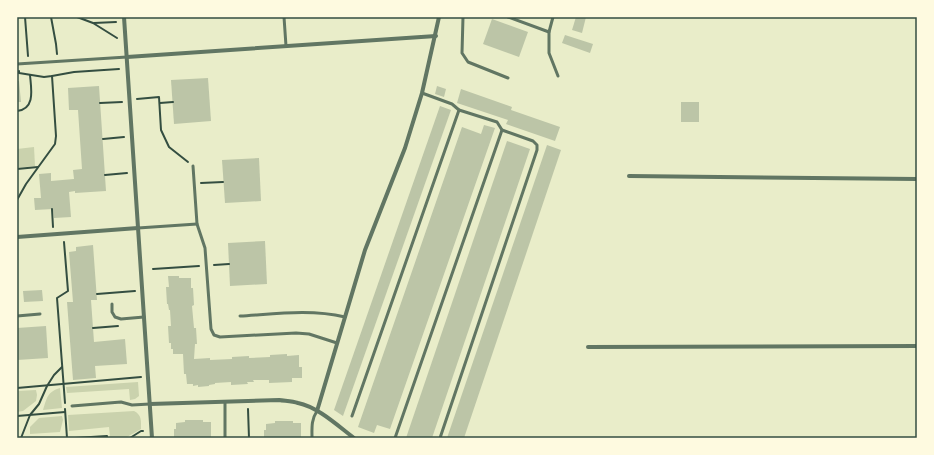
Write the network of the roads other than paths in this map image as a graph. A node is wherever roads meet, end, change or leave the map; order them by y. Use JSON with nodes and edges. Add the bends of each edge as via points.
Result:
{"nodes":[{"id":1,"x":124,"y":17,"type":"edge"},
{"id":2,"x":284,"y":17,"type":"edge"},
{"id":3,"x":439,"y":17,"type":"edge"},
{"id":4,"x":463,"y":17,"type":"edge"},
{"id":5,"x":508,"y":17,"type":"edge"},
{"id":6,"x":554,"y":17,"type":"edge"},
{"id":7,"x":549,"y":32,"type":"junction"},
{"id":8,"x":436,"y":36,"type":"junction"},
{"id":9,"x":286,"y":46,"type":"junction"},
{"id":10,"x":127,"y":57,"type":"junction"},
{"id":11,"x":17,"y":64,"type":"edge"},
{"id":12,"x":558,"y":76,"type":"dead end"},
{"id":13,"x":508,"y":78,"type":"dead end"},
{"id":14,"x":422,"y":93,"type":"junction"},
{"id":15,"x":459,"y":110,"type":"junction"},
{"id":16,"x":502,"y":130,"type":"junction"},
{"id":17,"x":193,"y":166,"type":"road end"},
{"id":18,"x":629,"y":176,"type":"dead end"},
{"id":19,"x":917,"y":179,"type":"edge"},
{"id":20,"x":197,"y":224,"type":"junction"},
{"id":21,"x":138,"y":228,"type":"junction"},
{"id":22,"x":17,"y":237,"type":"edge"},
{"id":23,"x":112,"y":304,"type":"dead end"},
{"id":24,"x":40,"y":314,"type":"dead end"},
{"id":25,"x":17,"y":316,"type":"edge"},
{"id":26,"x":240,"y":316,"type":"dead end"},
{"id":27,"x":144,"y":317,"type":"junction"},
{"id":28,"x":345,"y":317,"type":"junction"},
{"id":29,"x":337,"y":343,"type":"junction"},
{"id":30,"x":917,"y":346,"type":"edge"},
{"id":31,"x":588,"y":347,"type":"dead end"},
{"id":32,"x":225,"y":402,"type":"junction"},
{"id":33,"x":150,"y":404,"type":"junction"},
{"id":34,"x":72,"y":406,"type":"dead end"},
{"id":35,"x":317,"y":410,"type":"junction"},
{"id":36,"x":352,"y":416,"type":"dead end"},
{"id":37,"x":152,"y":438,"type":"edge"},
{"id":38,"x":225,"y":438,"type":"edge"},
{"id":39,"x":312,"y":438,"type":"edge"},
{"id":40,"x":354,"y":438,"type":"edge"},
{"id":41,"x":395,"y":438,"type":"edge"},
{"id":42,"x":440,"y":438,"type":"edge"}],
"edges":[{"from":1,"to":10,"type":"street"},
{"from":2,"to":9,"type":"lane"},
{"from":3,"to":8,"type":"street"},
{"from":4,"to":13,"type":"lane","via":[[462,53],[468,62]]},
{"from":5,"to":7,"type":"lane"},
{"from":6,"to":7,"type":"lane"},
{"from":7,"to":12,"type":"lane","via":[[549,53]]},
{"from":8,"to":9,"type":"street"},
{"from":8,"to":14,"type":"street"},
{"from":9,"to":10,"type":"street"},
{"from":10,"to":11,"type":"lane"},
{"from":10,"to":21,"type":"street"},
{"from":14,"to":15,"type":"lane","via":[[452,104]]},
{"from":14,"to":28,"type":"street","via":[[405,148],[365,250]]},
{"from":15,"to":16,"type":"lane","via":[[497,122]]},
{"from":15,"to":36,"type":"lane"},
{"from":16,"to":41,"type":"lane"},
{"from":16,"to":42,"type":"lane","via":[[533,141],[537,145],[537,150]]},
{"from":17,"to":20,"type":"lane"},
{"from":18,"to":19,"type":"street"},
{"from":20,"to":21,"type":"lane"},
{"from":20,"to":29,"type":"lane","via":[[205,248],[211,329],[214,335],[220,337],[296,333],[309,334]]},
{"from":21,"to":22,"type":"street"},
{"from":21,"to":27,"type":"street"},
{"from":23,"to":27,"type":"lane","via":[[115,317]]},
{"from":24,"to":25,"type":"lane"},
{"from":26,"to":28,"type":"lane","via":[[308,312]]},
{"from":27,"to":33,"type":"street"},
{"from":28,"to":29,"type":"street"},
{"from":29,"to":35,"type":"street"},
{"from":30,"to":31,"type":"street"},
{"from":32,"to":33,"type":"street"},
{"from":32,"to":35,"type":"street","via":[[279,400],[299,403]]},
{"from":32,"to":38,"type":"lane"},
{"from":33,"to":34,"type":"lane","via":[[132,405],[122,402]]},
{"from":33,"to":37,"type":"street"},
{"from":35,"to":39,"type":"lane","via":[[313,416]]},
{"from":35,"to":40,"type":"street"}]}
